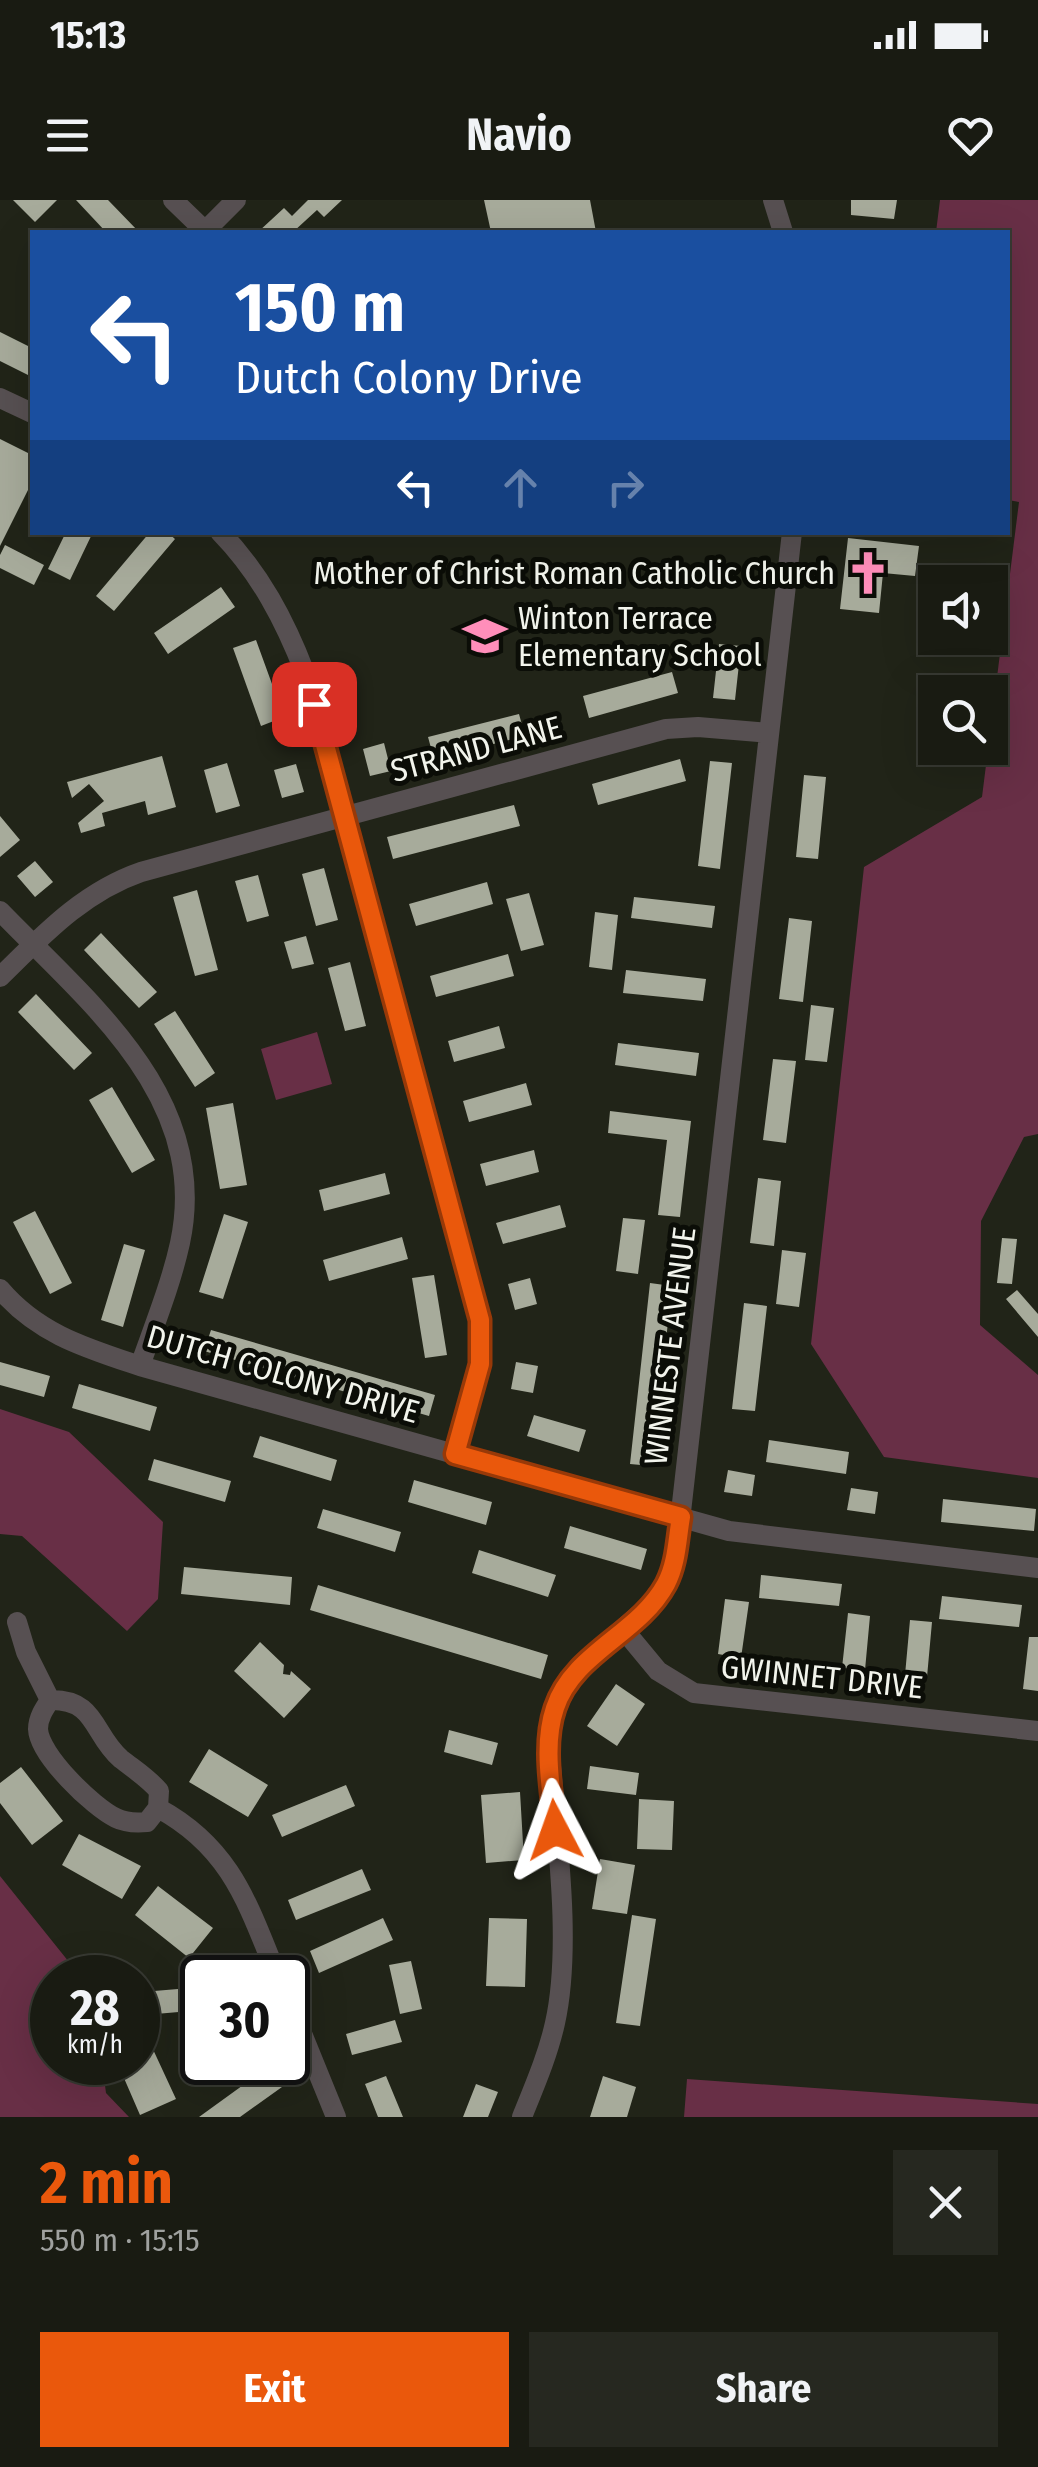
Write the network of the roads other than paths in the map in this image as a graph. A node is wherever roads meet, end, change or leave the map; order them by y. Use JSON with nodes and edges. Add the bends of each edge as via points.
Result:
{"nodes":[{"id":1,"x":173,"y":200,"type":"edge"},
{"id":2,"x":236,"y":200,"type":"edge"},
{"id":3,"x":773,"y":200,"type":"edge"},
{"id":4,"x":202,"y":230,"type":"edge"},
{"id":5,"x":206,"y":230,"type":"edge"},
{"id":6,"x":782,"y":230,"type":"edge"},
{"id":7,"x":0,"y":398,"type":"edge"},
{"id":8,"x":30,"y":412,"type":"edge"},
{"id":9,"x":223,"y":535,"type":"edge"},
{"id":10,"x":792,"y":535,"type":"edge"},
{"id":11,"x":769,"y":733,"type":"junction"},
{"id":12,"x":344,"y":816,"type":"junction"},
{"id":13,"x":0,"y":911,"type":"edge"},
{"id":14,"x":32,"y":945,"type":"junction"},
{"id":15,"x":0,"y":977,"type":"edge"},
{"id":16,"x":0,"y":1289,"type":"edge"},
{"id":17,"x":140,"y":1366,"type":"junction"},
{"id":18,"x":455,"y":1454,"type":"junction"},
{"id":19,"x":681,"y":1517,"type":"junction"},
{"id":20,"x":1038,"y":1568,"type":"edge"},
{"id":21,"x":17,"y":1622,"type":"dead end"},
{"id":22,"x":624,"y":1630,"type":"junction"},
{"id":23,"x":50,"y":1700,"type":"junction"},
{"id":24,"x":1038,"y":1731,"type":"edge"},
{"id":25,"x":158,"y":1808,"type":"junction"},
{"id":26,"x":269,"y":1955,"type":"edge"},
{"id":27,"x":310,"y":2053,"type":"edge"},
{"id":28,"x":336,"y":2117,"type":"edge"},
{"id":29,"x":522,"y":2117,"type":"edge"}],
"edges":[{"from":1,"to":4,"type":"street"},
{"from":2,"to":5,"type":"street"},
{"from":3,"to":6,"type":"street"},
{"from":7,"to":8,"type":"street"},
{"from":9,"to":12,"type":"street","via":[[254,572],[292,638]]},
{"from":10,"to":11,"type":"street","name":"WINNESTE AVENUE"},
{"from":11,"to":12,"type":"street","name":"STRAND LANE","via":[[666,729]]},
{"from":11,"to":19,"type":"street","name":"WINNESTE AVENUE"},
{"from":12,"to":14,"type":"street","name":"STRAND LANE","via":[[118,880]]},
{"from":12,"to":18,"type":"street","via":[[480,1320],[480,1364]]},
{"from":13,"to":14,"type":"street"},
{"from":14,"to":15,"type":"street","name":"STRAND LANE"},
{"from":14,"to":17,"type":"street","via":[[138,1057],[177,1139],[184,1192],[180,1244]]},
{"from":16,"to":17,"type":"street","name":"DUTCH COLONY DRIVE","via":[[50,1332]]},
{"from":17,"to":18,"type":"street","name":"DUTCH COLONY DRIVE"},
{"from":18,"to":19,"type":"street","name":"DUTCH COLONY DRIVE"},
{"from":19,"to":20,"type":"street","name":"DUTCH COLONY DRIVE","via":[[729,1531]]},
{"from":19,"to":22,"type":"street","name":"WINNESTE AVENUE","via":[[664,1586]]},
{"from":21,"to":23,"type":"street"},
{"from":22,"to":24,"type":"street","name":"GWINNET DRIVE","via":[[669,1680],[694,1693]]},
{"from":22,"to":29,"type":"street","name":"WINNESTE AVENUE","via":[[571,1675],[552,1718],[561,1981],[550,2043]]},
{"from":23,"to":25,"type":"street","via":[[69,1700],[88,1712],[119,1758],[160,1791]]},
{"from":23,"to":25,"type":"street","via":[[37,1726],[40,1740],[78,1790],[134,1823],[147,1822]]},
{"from":25,"to":26,"type":"street","via":[[204,1838],[227,1866]]},
{"from":27,"to":28,"type":"street"}]}
